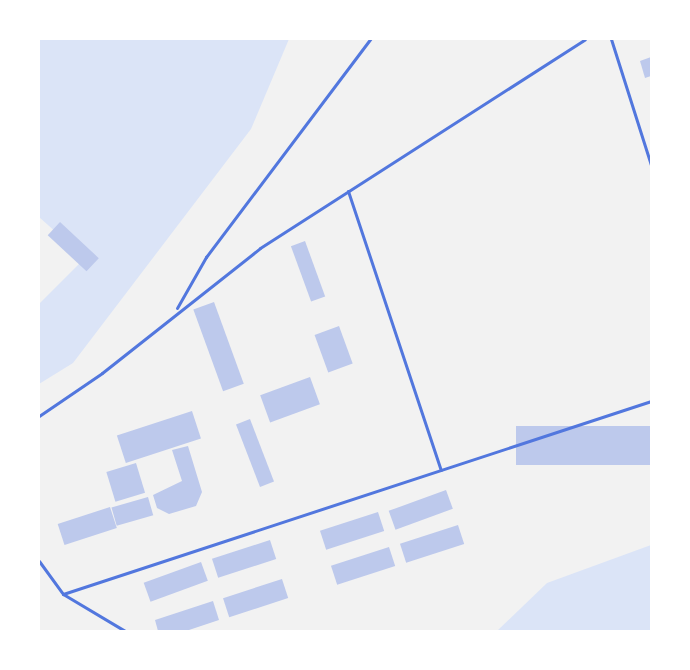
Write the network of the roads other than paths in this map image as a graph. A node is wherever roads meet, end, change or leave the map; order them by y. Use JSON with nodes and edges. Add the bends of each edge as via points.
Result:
{"nodes":[{"id":1,"x":370,"y":39,"type":"edge"},
{"id":2,"x":585,"y":39,"type":"edge"},
{"id":3,"x":611,"y":39,"type":"edge"},
{"id":4,"x":651,"y":165,"type":"edge"},
{"id":5,"x":348,"y":191,"type":"junction"},
{"id":6,"x":176,"y":309,"type":"junction"},
{"id":7,"x":651,"y":401,"type":"edge"},
{"id":8,"x":39,"y":416,"type":"edge"},
{"id":9,"x":441,"y":470,"type":"junction"},
{"id":10,"x":39,"y":561,"type":"edge"},
{"id":11,"x":63,"y":594,"type":"junction"},
{"id":12,"x":125,"y":631,"type":"edge"}],
"edges":[{"from":1,"to":6,"type":"lane","via":[[206,256]]},
{"from":2,"to":5,"type":"lane"},
{"from":3,"to":4,"type":"lane"},
{"from":5,"to":6,"type":"lane"},
{"from":5,"to":9,"type":"lane"},
{"from":6,"to":8,"type":"lane","via":[[102,374]]},
{"from":7,"to":9,"type":"lane"},
{"from":9,"to":11,"type":"lane"},
{"from":10,"to":11,"type":"lane"},
{"from":11,"to":12,"type":"lane"}]}
